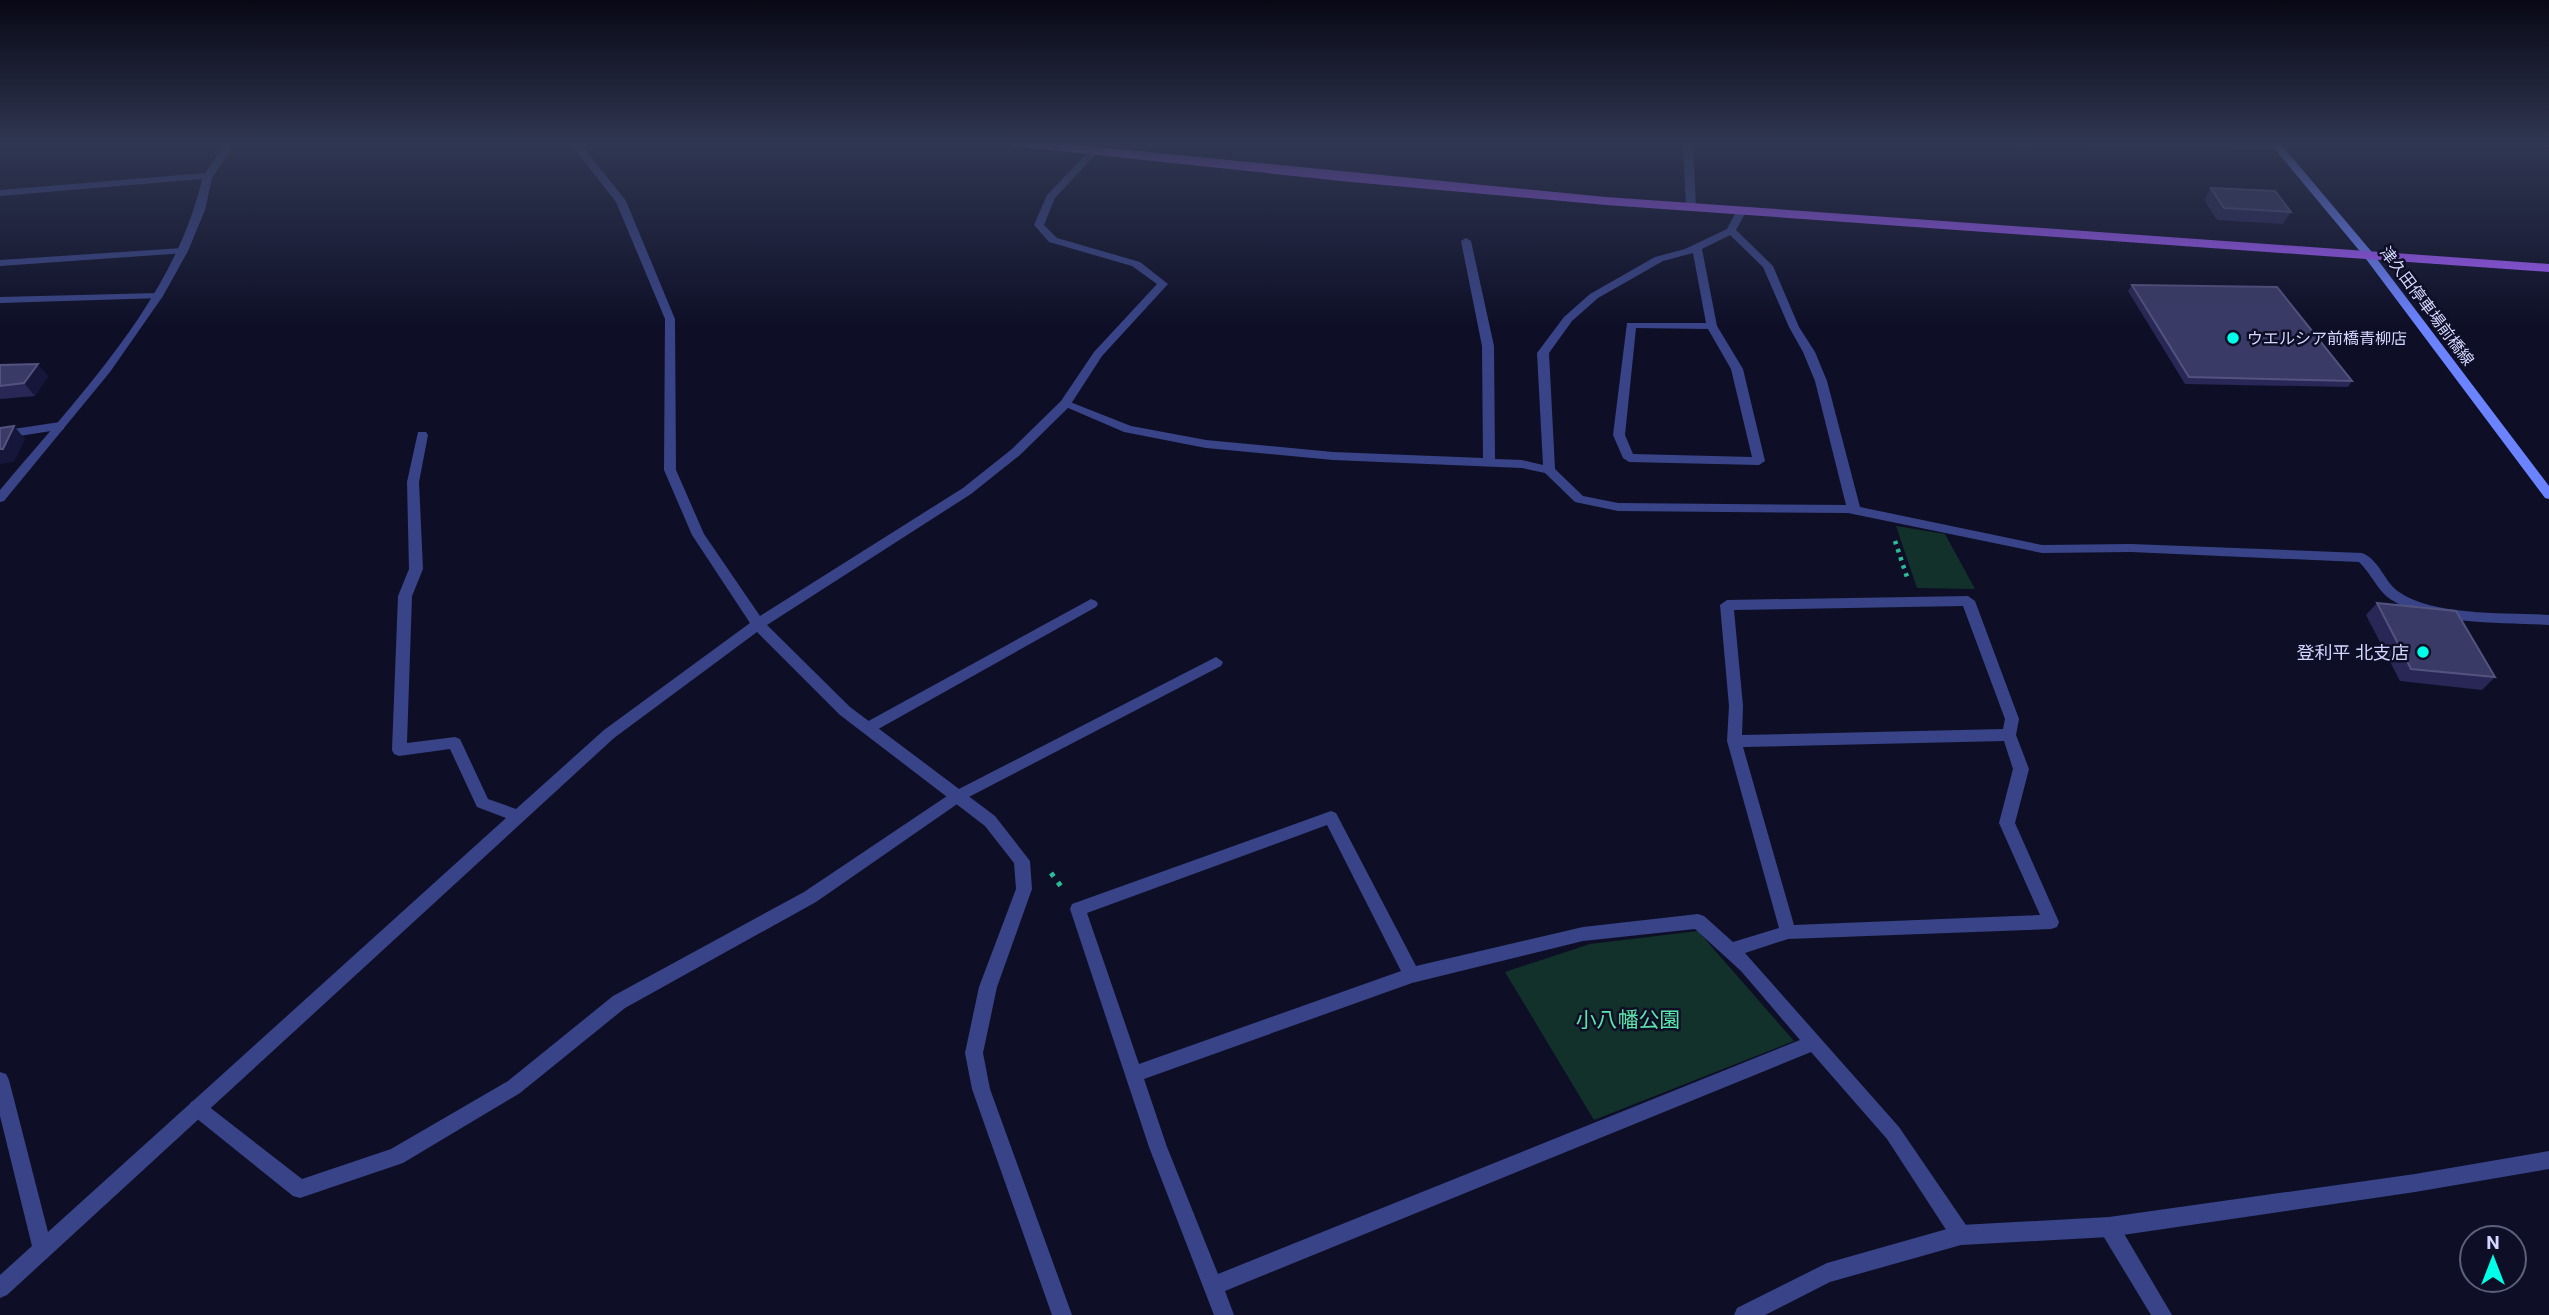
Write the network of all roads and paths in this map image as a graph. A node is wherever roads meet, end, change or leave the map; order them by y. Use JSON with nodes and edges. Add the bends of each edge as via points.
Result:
{"nodes":[{"id":1,"x":202,"y":203,"type":"edge"},
{"id":2,"x":622,"y":203,"type":"edge"},
{"id":3,"x":1048,"y":203,"type":"edge"},
{"id":4,"x":1634,"y":203,"type":"edge"},
{"id":5,"x":1690,"y":203,"type":"edge"},
{"id":6,"x":2325,"y":203,"type":"edge"},
{"id":7,"x":1690,"y":208,"type":"junction"},
{"id":8,"x":1741,"y":212,"type":"junction"},
{"id":9,"x":1731,"y":231,"type":"junction"},
{"id":10,"x":1465,"y":241,"type":"dead end"},
{"id":11,"x":1697,"y":247,"type":"junction"},
{"id":12,"x":182,"y":251,"type":"junction"},
{"id":13,"x":2367,"y":253,"type":"junction"},
{"id":14,"x":0,"y":263,"type":"edge"},
{"id":15,"x":2549,"y":268,"type":"edge"},
{"id":16,"x":158,"y":296,"type":"junction"},
{"id":17,"x":0,"y":300,"type":"edge"},
{"id":18,"x":1712,"y":326,"type":"junction"},
{"id":19,"x":1065,"y":404,"type":"junction"},
{"id":20,"x":60,"y":426,"type":"junction"},
{"id":21,"x":0,"y":435,"type":"edge"},
{"id":22,"x":422,"y":435,"type":"dead end"},
{"id":23,"x":1489,"y":463,"type":"junction"},
{"id":24,"x":1549,"y":470,"type":"junction"},
{"id":25,"x":2549,"y":495,"type":"edge"},
{"id":26,"x":0,"y":498,"type":"edge"},
{"id":27,"x":1854,"y":510,"type":"junction"},
{"id":28,"x":1888,"y":517,"type":"junction"},
{"id":29,"x":1915,"y":601,"type":"junction"},
{"id":30,"x":1091,"y":604,"type":"dead end"},
{"id":31,"x":2549,"y":620,"type":"edge"},
{"id":32,"x":758,"y":624,"type":"junction"},
{"id":33,"x":1216,"y":662,"type":"dead end"},
{"id":34,"x":868,"y":728,"type":"junction"},
{"id":35,"x":2009,"y":735,"type":"junction"},
{"id":36,"x":1734,"y":741,"type":"junction"},
{"id":37,"x":958,"y":796,"type":"junction"},
{"id":38,"x":518,"y":816,"type":"junction"},
{"id":39,"x":1788,"y":933,"type":"junction"},
{"id":40,"x":1731,"y":950,"type":"junction"},
{"id":41,"x":1412,"y":975,"type":"junction"},
{"id":42,"x":1813,"y":1043,"type":"junction"},
{"id":43,"x":1134,"y":1074,"type":"junction"},
{"id":44,"x":0,"y":1080,"type":"edge"},
{"id":45,"x":197,"y":1108,"type":"junction"},
{"id":46,"x":2549,"y":1160,"type":"edge"},
{"id":47,"x":2109,"y":1227,"type":"junction"},
{"id":48,"x":1961,"y":1236,"type":"junction"},
{"id":49,"x":42,"y":1247,"type":"junction"},
{"id":50,"x":1213,"y":1286,"type":"junction"},
{"id":51,"x":0,"y":1288,"type":"edge"},
{"id":52,"x":1062,"y":1315,"type":"edge"},
{"id":53,"x":1224,"y":1315,"type":"edge"},
{"id":54,"x":1744,"y":1315,"type":"edge"},
{"id":55,"x":2162,"y":1315,"type":"edge"}],
"edges":[{"from":1,"to":12,"type":"street"},
{"from":2,"to":32,"type":"street","via":[[670,319],[670,470],[698,535]]},
{"from":3,"to":19,"type":"street","via":[[1039,225],[1053,240],[1136,264],[1163,284],[1098,354]]},
{"from":4,"to":7,"type":"main road"},
{"from":5,"to":7,"type":"street"},
{"from":6,"to":13,"type":"main road","name":"津久田停車場前橋線"},
{"from":7,"to":8,"type":"main road"},
{"from":8,"to":9,"type":"street"},
{"from":8,"to":13,"type":"main road"},
{"from":9,"to":11,"type":"street"},
{"from":9,"to":27,"type":"street","via":[[1768,266],[1809,352],[1821,381]]},
{"from":10,"to":23,"type":"street","via":[[1488,346]]},
{"from":11,"to":18,"type":"street"},
{"from":11,"to":24,"type":"street","via":[[1659,259],[1594,296],[1568,318],[1543,353]]},
{"from":12,"to":14,"type":"street"},
{"from":12,"to":16,"type":"street"},
{"from":13,"to":15,"type":"main road"},
{"from":13,"to":25,"type":"main road","name":"津久田停車場前橋線"},
{"from":16,"to":17,"type":"street"},
{"from":16,"to":20,"type":"street"},
{"from":18,"to":18,"type":"street","via":[[1737,369],[1759,461],[1629,458],[1619,435],[1631,325]]},
{"from":19,"to":23,"type":"street","via":[[1128,429],[1206,444]]},
{"from":19,"to":32,"type":"street","via":[[967,491]]},
{"from":20,"to":21,"type":"street"},
{"from":20,"to":26,"type":"street"},
{"from":22,"to":38,"type":"street","via":[[413,482],[415,569],[405,596],[399,750],[455,743],[482,803]]},
{"from":23,"to":24,"type":"street"},
{"from":24,"to":27,"type":"street","via":[[1579,499],[1618,507]]},
{"from":27,"to":28,"type":"street"},
{"from":28,"to":29,"type":"path"},
{"from":28,"to":31,"type":"street","via":[[2042,549],[2131,548],[2362,558],[2393,594],[2414,605],[2470,615]]},
{"from":29,"to":35,"type":"street","via":[[1968,601],[2012,719]]},
{"from":29,"to":36,"type":"street","via":[[1727,605],[1736,706]]},
{"from":30,"to":34,"type":"street"},
{"from":32,"to":34,"type":"street"},
{"from":32,"to":38,"type":"street","via":[[609,734]]},
{"from":33,"to":37,"type":"street"},
{"from":34,"to":37,"type":"street"},
{"from":35,"to":36,"type":"street"},
{"from":35,"to":39,"type":"street","via":[[2021,769],[2007,823],[2051,922]]},
{"from":36,"to":39,"type":"street"},
{"from":37,"to":45,"type":"street","via":[[810,897],[619,1002],[514,1087],[396,1157],[300,1189]]},
{"from":37,"to":52,"type":"street","via":[[990,821],[1022,860],[1024,889],[988,987],[974,1053],[981,1089]]},
{"from":38,"to":45,"type":"street"},
{"from":39,"to":40,"type":"street"},
{"from":40,"to":41,"type":"street","via":[[1698,921],[1583,934]]},
{"from":40,"to":42,"type":"street"},
{"from":41,"to":43,"type":"street"},
{"from":41,"to":43,"type":"street","via":[[1331,817],[1077,909]]},
{"from":42,"to":48,"type":"street","via":[[1893,1133]]},
{"from":42,"to":50,"type":"street"},
{"from":43,"to":50,"type":"street"},
{"from":44,"to":49,"type":"street"},
{"from":45,"to":49,"type":"street"},
{"from":46,"to":47,"type":"street","via":[[2416,1184]]},
{"from":47,"to":48,"type":"street"},
{"from":47,"to":55,"type":"street"},
{"from":48,"to":54,"type":"street","via":[[1828,1273]]},
{"from":49,"to":51,"type":"street"},
{"from":50,"to":53,"type":"street"}]}
